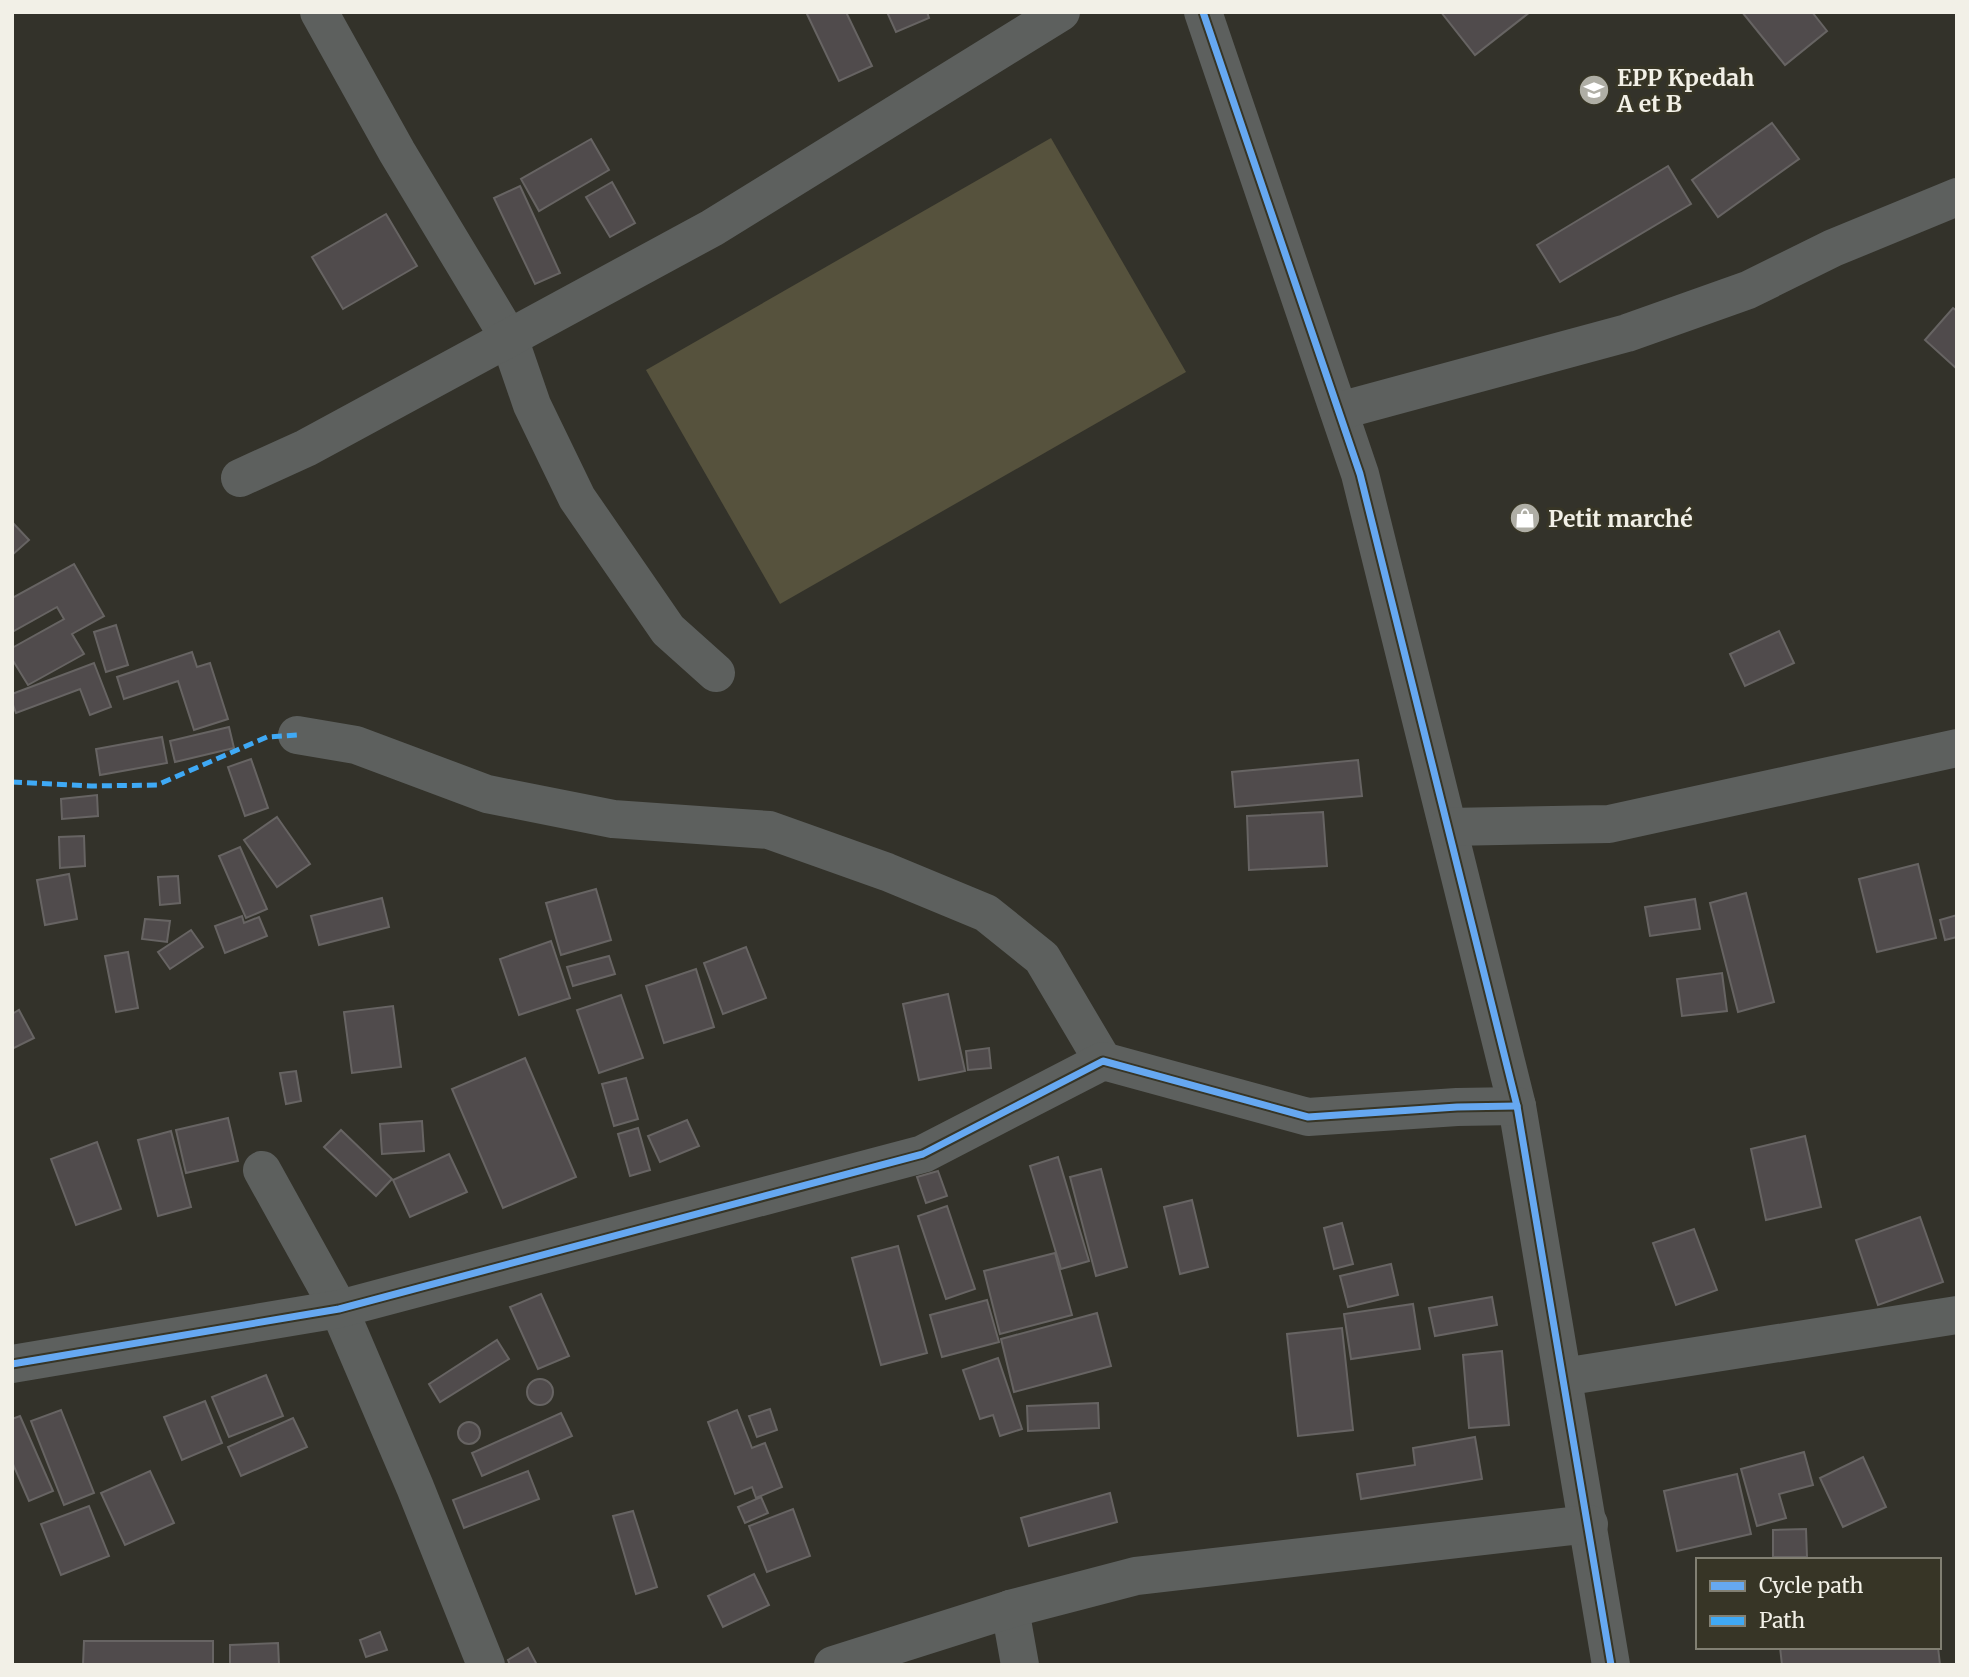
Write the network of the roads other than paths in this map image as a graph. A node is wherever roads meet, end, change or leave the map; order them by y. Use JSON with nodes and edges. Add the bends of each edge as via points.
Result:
{"nodes":[{"id":1,"x":319,"y":12,"type":"edge"},
{"id":2,"x":1061,"y":12,"type":"edge"},
{"id":3,"x":1203,"y":12,"type":"edge"},
{"id":4,"x":1957,"y":197,"type":"edge"},
{"id":5,"x":509,"y":338,"type":"junction"},
{"id":6,"x":1339,"y":411,"type":"junction"},
{"id":7,"x":240,"y":478,"type":"dead end"},
{"id":8,"x":716,"y":673,"type":"dead end"},
{"id":9,"x":297,"y":735,"type":"dead end"},
{"id":10,"x":1957,"y":748,"type":"edge"},
{"id":11,"x":1448,"y":827,"type":"junction"},
{"id":12,"x":1104,"y":1061,"type":"junction"},
{"id":13,"x":1517,"y":1106,"type":"junction"},
{"id":14,"x":262,"y":1170,"type":"dead end"},
{"id":15,"x":339,"y":1309,"type":"junction"},
{"id":16,"x":1957,"y":1315,"type":"edge"},
{"id":17,"x":12,"y":1364,"type":"edge"},
{"id":18,"x":1563,"y":1377,"type":"junction"},
{"id":19,"x":1589,"y":1524,"type":"junction"},
{"id":20,"x":1010,"y":1609,"type":"junction"},
{"id":21,"x":486,"y":1665,"type":"edge"},
{"id":22,"x":833,"y":1665,"type":"edge"},
{"id":23,"x":1020,"y":1665,"type":"edge"},
{"id":24,"x":1611,"y":1665,"type":"edge"}],
"edges":[{"from":1,"to":5,"type":"street"},
{"from":2,"to":5,"type":"street","via":[[712,228]]},
{"from":3,"to":6,"type":"street"},
{"from":4,"to":6,"type":"street","via":[[1833,248],[1748,290],[1628,333]]},
{"from":5,"to":7,"type":"street","via":[[306,448]]},
{"from":5,"to":8,"type":"street","via":[[532,405],[577,498],[668,630]]},
{"from":6,"to":11,"type":"street","via":[[1360,474]]},
{"from":9,"to":12,"type":"street","via":[[356,746],[486,794],[613,819],[769,830],[887,872],[986,913],[1042,958]]},
{"from":10,"to":11,"type":"street","via":[[1609,824]]},
{"from":11,"to":13,"type":"street"},
{"from":12,"to":13,"type":"street","via":[[1308,1117]]},
{"from":12,"to":15,"type":"street","via":[[923,1154]]},
{"from":13,"to":18,"type":"street"},
{"from":14,"to":15,"type":"street"},
{"from":15,"to":17,"type":"street"},
{"from":15,"to":21,"type":"street"},
{"from":16,"to":18,"type":"street"},
{"from":18,"to":19,"type":"street"},
{"from":19,"to":20,"type":"street","via":[[1136,1576]]},
{"from":19,"to":24,"type":"street"},
{"from":20,"to":22,"type":"street"},
{"from":20,"to":23,"type":"street"}]}
